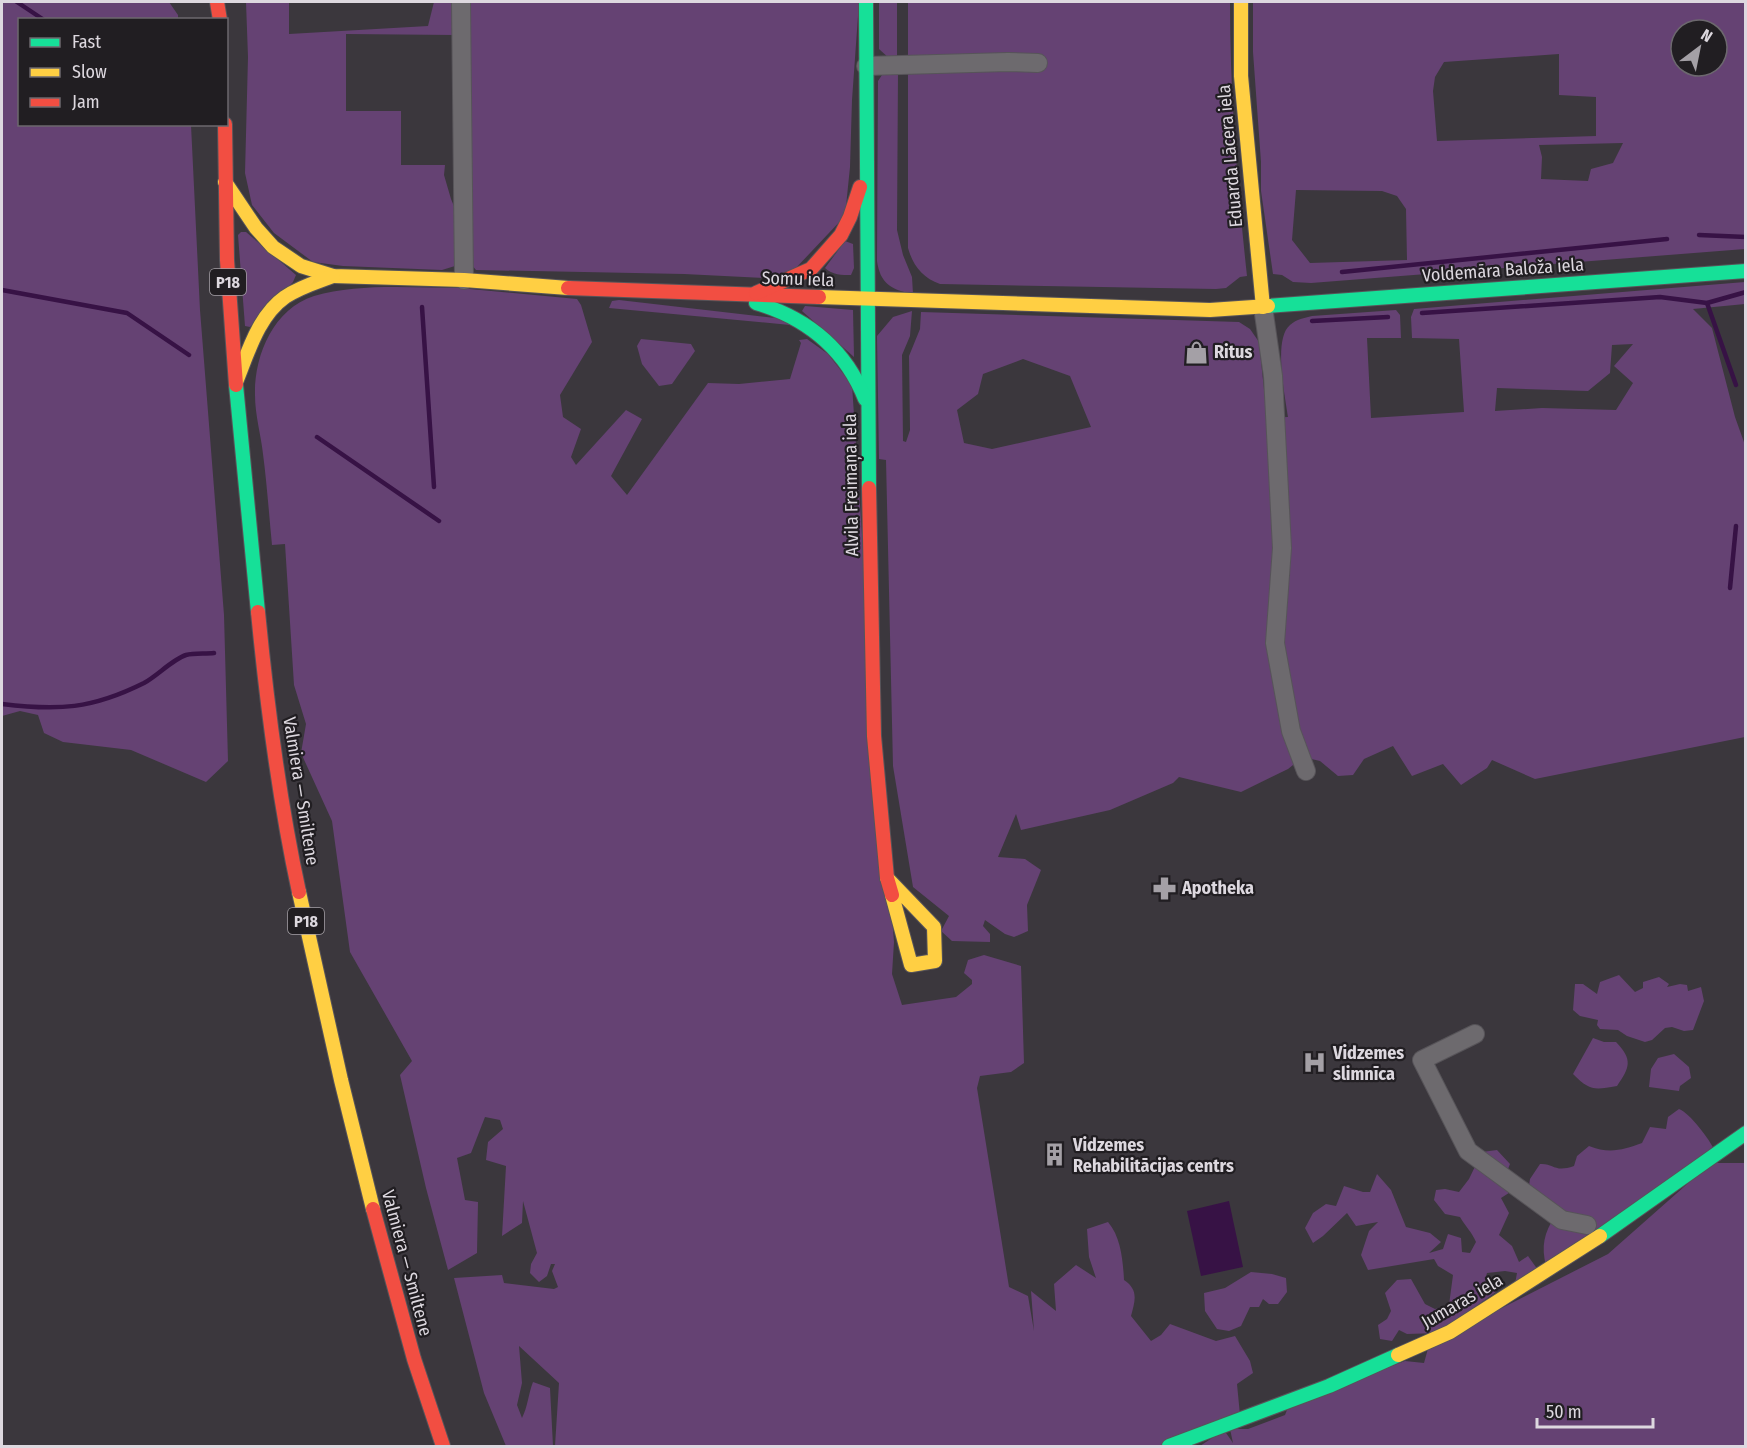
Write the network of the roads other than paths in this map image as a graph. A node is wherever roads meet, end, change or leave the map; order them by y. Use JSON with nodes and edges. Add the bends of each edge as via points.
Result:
{"nodes":[{"id":1,"x":217,"y":2,"type":"edge"},
{"id":2,"x":226,"y":2,"type":"edge"},
{"id":3,"x":461,"y":2,"type":"edge"},
{"id":4,"x":866,"y":2,"type":"edge"},
{"id":5,"x":1241,"y":2,"type":"edge"},
{"id":6,"x":220,"y":18,"type":"edge"},
{"id":7,"x":225,"y":18,"type":"edge"},
{"id":8,"x":1038,"y":63,"type":"dead end"},
{"id":9,"x":866,"y":66,"type":"junction"},
{"id":10,"x":225,"y":126,"type":"edge"},
{"id":11,"x":866,"y":167,"type":"junction"},
{"id":12,"x":225,"y":182,"type":"junction"},
{"id":13,"x":1746,"y":271,"type":"edge"},
{"id":14,"x":333,"y":276,"type":"junction"},
{"id":15,"x":464,"y":280,"type":"junction"},
{"id":16,"x":699,"y":292,"type":"junction"},
{"id":17,"x":751,"y":296,"type":"junction"},
{"id":18,"x":867,"y":299,"type":"junction"},
{"id":19,"x":1263,"y":307,"type":"junction"},
{"id":20,"x":236,"y":382,"type":"junction"},
{"id":21,"x":867,"y":404,"type":"junction"},
{"id":22,"x":1306,"y":771,"type":"dead end"},
{"id":23,"x":887,"y":878,"type":"junction"},
{"id":24,"x":1475,"y":1034,"type":"dead end"},
{"id":25,"x":1746,"y":1133,"type":"edge"},
{"id":26,"x":1587,"y":1225,"type":"dead end"},
{"id":27,"x":443,"y":1446,"type":"edge"},
{"id":28,"x":1169,"y":1446,"type":"edge"}],
"edges":[{"from":1,"to":6,"type":"main road"},
{"from":2,"to":7,"type":"main road"},
{"from":3,"to":15,"type":"street"},
{"from":4,"to":9,"type":"main road","name":"Alvila Freimaņa iela"},
{"from":5,"to":19,"type":"main road","name":"Eduarda Lācera iela","via":[[1241,76]]},
{"from":8,"to":9,"type":"street"},
{"from":9,"to":11,"type":"main road","name":"Alvila Freimaņa iela"},
{"from":10,"to":12,"type":"main road","name":"Valmiera — Smiltene","number":"P18"},
{"from":11,"to":17,"type":"main road","via":[[850,217],[837,242],[811,268]]},
{"from":11,"to":18,"type":"main road","name":"Alvila Freimaņa iela"},
{"from":12,"to":14,"type":"main road","via":[[273,247],[301,266]]},
{"from":12,"to":20,"type":"main road","name":"Valmiera — Smiltene","number":"P18","via":[[226,260]]},
{"from":13,"to":19,"type":"main road","name":"Voldemāra Baloža iela"},
{"from":14,"to":15,"type":"main road","name":"Somu iela"},
{"from":14,"to":20,"type":"main road","via":[[301,288],[279,303],[253,342]]},
{"from":15,"to":16,"type":"main road","name":"Somu iela","via":[[593,290]]},
{"from":16,"to":17,"type":"main road","name":"Somu iela"},
{"from":16,"to":21,"type":"main road","via":[[767,306],[795,317],[838,354],[856,377]]},
{"from":17,"to":18,"type":"main road","name":"Somu iela"},
{"from":18,"to":19,"type":"main road","name":"Somu iela","via":[[1210,310]]},
{"from":18,"to":21,"type":"main road","name":"Alvila Freimaņa iela"},
{"from":19,"to":22,"type":"street","via":[[1272,376],[1282,548],[1275,643],[1291,731]]},
{"from":20,"to":27,"type":"main road","name":"Valmiera — Smiltene","number":"P18","via":[[261,642],[292,859],[376,1222]]},
{"from":21,"to":23,"type":"main road","name":"Alvila Freimaņa iela","via":[[874,736]]},
{"from":23,"to":23,"type":"main road","name":"Alvila Freimaņa iela","via":[[911,965],[936,961],[934,927]]},
{"from":24,"to":26,"type":"street","via":[[1422,1060],[1468,1151],[1562,1220]]},
{"from":25,"to":28,"type":"main road","name":"Jumaras iela","via":[[1595,1239],[1450,1332],[1329,1386]]}]}
